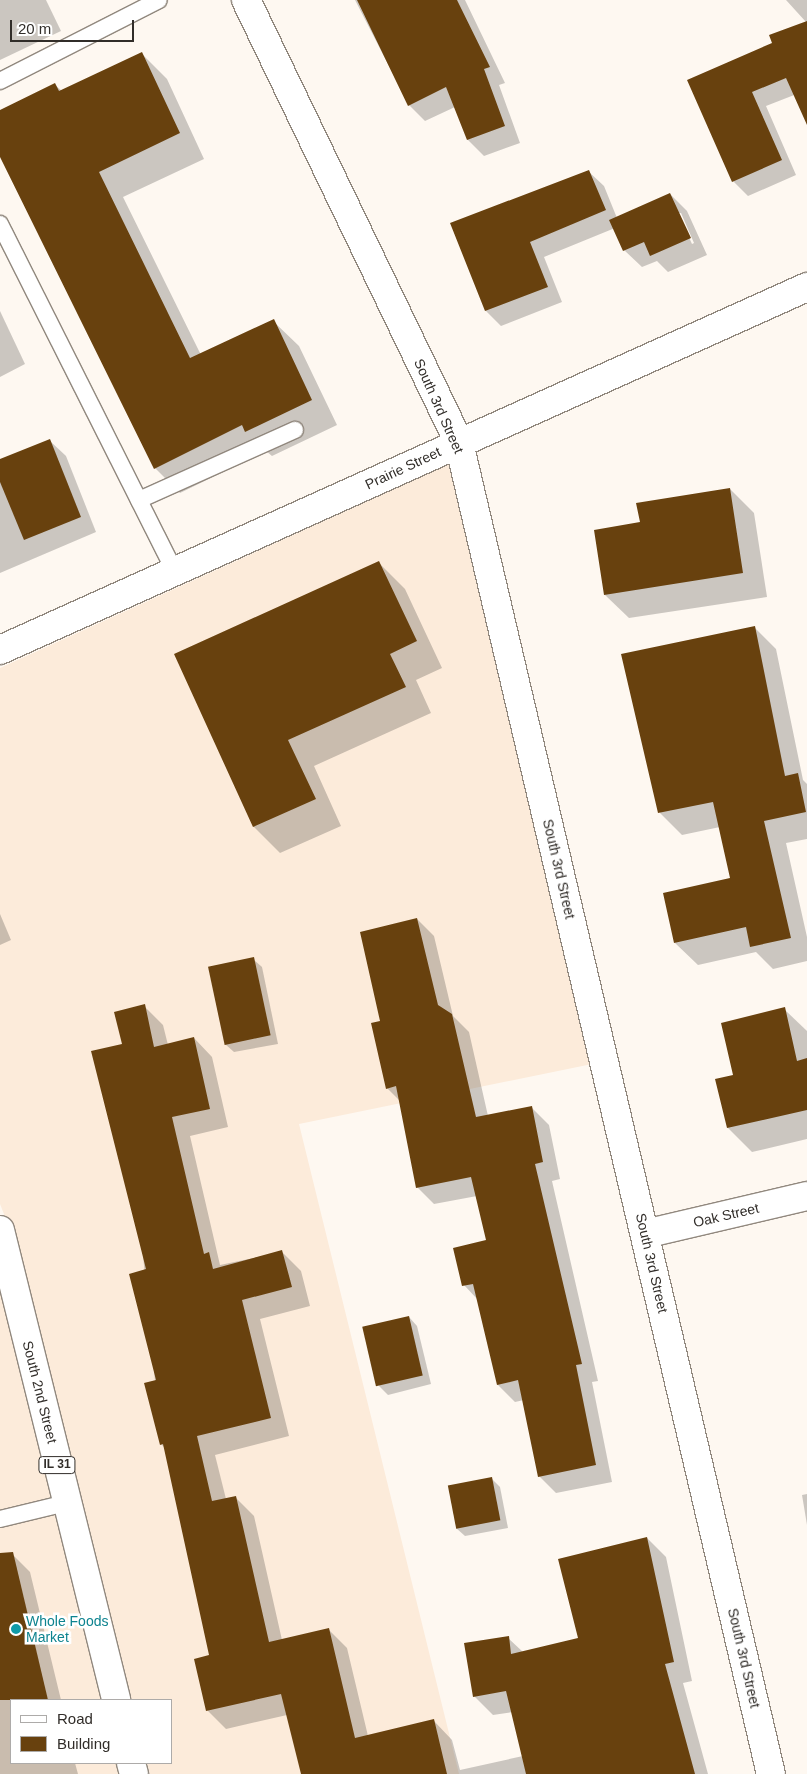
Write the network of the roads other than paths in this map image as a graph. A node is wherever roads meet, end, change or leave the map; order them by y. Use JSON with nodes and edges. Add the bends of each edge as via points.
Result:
{"nodes":[{"id":1,"x":159,"y":0,"type":"edge"},
{"id":2,"x":246,"y":0,"type":"edge"},
{"id":3,"x":0,"y":80,"type":"edge"},
{"id":4,"x":0,"y":224,"type":"edge"},
{"id":5,"x":807,"y":287,"type":"edge"},
{"id":6,"x":295,"y":430,"type":"dead end"},
{"id":7,"x":459,"y":443,"type":"junction"},
{"id":8,"x":139,"y":500,"type":"junction"},
{"id":9,"x":175,"y":572,"type":"junction"},
{"id":10,"x":0,"y":650,"type":"edge"},
{"id":11,"x":807,"y":1196,"type":"edge"},
{"id":12,"x":0,"y":1230,"type":"edge"},
{"id":13,"x":645,"y":1234,"type":"junction"},
{"id":14,"x":66,"y":1503,"type":"junction"},
{"id":15,"x":0,"y":1519,"type":"edge"},
{"id":16,"x":116,"y":1699,"type":"edge"},
{"id":17,"x":771,"y":1774,"type":"edge"}],
"edges":[{"from":1,"to":3,"type":"lane"},
{"from":2,"to":7,"type":"street","name":"South 3rd Street"},
{"from":4,"to":8,"type":"lane"},
{"from":5,"to":7,"type":"street","name":"Prairie Street"},
{"from":6,"to":8,"type":"lane"},
{"from":7,"to":9,"type":"street","name":"Prairie Street"},
{"from":7,"to":13,"type":"street","name":"South 3rd Street"},
{"from":8,"to":9,"type":"lane"},
{"from":9,"to":10,"type":"street","name":"Prairie Street"},
{"from":11,"to":13,"type":"street","name":"Oak Street"},
{"from":12,"to":14,"type":"street","name":"South 2nd Street","number":"IL 31"},
{"from":13,"to":17,"type":"street","name":"South 3rd Street"},
{"from":14,"to":15,"type":"lane"},
{"from":14,"to":16,"type":"street","name":"South 2nd Street","number":"IL 31"}]}
